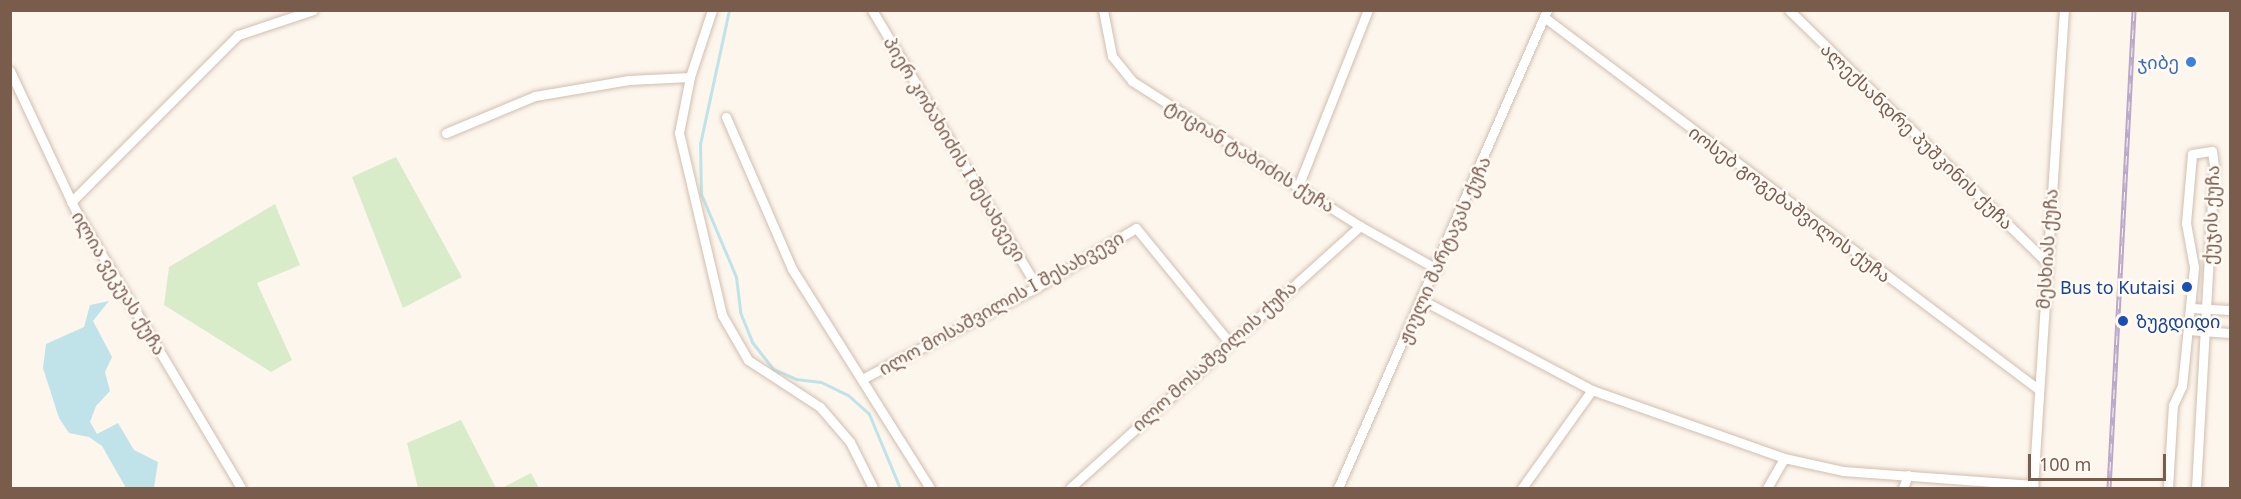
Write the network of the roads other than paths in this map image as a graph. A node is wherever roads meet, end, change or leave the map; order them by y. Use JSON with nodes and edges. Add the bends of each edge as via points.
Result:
{"nodes":[{"id":1,"x":313,"y":10,"type":"edge"},
{"id":2,"x":711,"y":10,"type":"edge"},
{"id":3,"x":872,"y":10,"type":"edge"},
{"id":4,"x":1103,"y":10,"type":"edge"},
{"id":5,"x":1368,"y":10,"type":"edge"},
{"id":6,"x":1789,"y":10,"type":"edge"},
{"id":7,"x":2064,"y":10,"type":"edge"},
{"id":8,"x":1546,"y":14,"type":"edge"},
{"id":9,"x":10,"y":71,"type":"edge"},
{"id":10,"x":690,"y":77,"type":"junction"},
{"id":11,"x":726,"y":117,"type":"dead end"},
{"id":12,"x":446,"y":133,"type":"dead end"},
{"id":13,"x":1299,"y":184,"type":"junction"},
{"id":14,"x":71,"y":202,"type":"junction"},
{"id":15,"x":1360,"y":226,"type":"junction"},
{"id":16,"x":2046,"y":262,"type":"junction"},
{"id":17,"x":1437,"y":269,"type":"junction"},
{"id":18,"x":1037,"y":287,"type":"junction"},
{"id":19,"x":1422,"y":300,"type":"junction"},
{"id":20,"x":2190,"y":308,"type":"junction"},
{"id":21,"x":2207,"y":309,"type":"junction"},
{"id":22,"x":2230,"y":310,"type":"edge"},
{"id":23,"x":2188,"y":330,"type":"junction"},
{"id":24,"x":2206,"y":331,"type":"junction"},
{"id":25,"x":2230,"y":333,"type":"edge"},
{"id":26,"x":1228,"y":341,"type":"junction"},
{"id":27,"x":864,"y":378,"type":"junction"},
{"id":28,"x":2038,"y":389,"type":"junction"},
{"id":29,"x":1592,"y":390,"type":"junction"},
{"id":30,"x":1784,"y":458,"type":"junction"},
{"id":31,"x":1908,"y":475,"type":"junction"},
{"id":32,"x":2033,"y":487,"type":"edge"},
{"id":33,"x":241,"y":489,"type":"edge"},
{"id":34,"x":873,"y":489,"type":"edge"},
{"id":35,"x":930,"y":489,"type":"edge"},
{"id":36,"x":1070,"y":489,"type":"edge"},
{"id":37,"x":1338,"y":489,"type":"edge"},
{"id":38,"x":1522,"y":489,"type":"edge"},
{"id":39,"x":1767,"y":489,"type":"edge"},
{"id":40,"x":1903,"y":489,"type":"edge"},
{"id":41,"x":2168,"y":489,"type":"edge"},
{"id":42,"x":2196,"y":489,"type":"edge"}],
"edges":[{"from":1,"to":14,"type":"street","via":[[238,35]]},
{"from":2,"to":10,"type":"street"},
{"from":3,"to":18,"type":"street","name":"პიერ კობახიძის I შესახვევი"},
{"from":4,"to":13,"type":"street","name":"ტიციან ტაბიძის ქუჩა","via":[[1112,56],[1132,81]]},
{"from":5,"to":13,"type":"street"},
{"from":6,"to":16,"type":"street","name":"ალექსანდრე პუშკინის ქუჩა"},
{"from":7,"to":16,"type":"street","name":"მესხიას ქუჩა"},
{"from":8,"to":17,"type":"street","name":"ჟიული შარტავას ქუჩა"},
{"from":8,"to":28,"type":"street","name":"იოსებ გოგებაშვილის ქუჩა"},
{"from":9,"to":14,"type":"street","name":"ილია ვეკუას ქუჩა"},
{"from":10,"to":12,"type":"street","via":[[629,80],[535,96]]},
{"from":10,"to":34,"type":"street","via":[[680,133],[722,315],[748,360],[820,407],[850,442]]},
{"from":11,"to":27,"type":"street","via":[[792,269]]},
{"from":13,"to":15,"type":"street","name":"ტიციან ტაბიძის ქუჩა"},
{"from":14,"to":33,"type":"street","name":"ილია ვეკუას ქუჩა"},
{"from":15,"to":17,"type":"street","name":"ტიციან ტაბიძის ქუჩა"},
{"from":15,"to":26,"type":"street","name":"ილო მოსაშვილის ქუჩა"},
{"from":16,"to":28,"type":"street","name":"მესხიას ქუჩა"},
{"from":17,"to":19,"type":"street","name":"ჟიული შარტავას ქუჩა"},
{"from":18,"to":26,"type":"street","name":"ილო მოსაშვილის I შესახვევი","via":[[1136,228]]},
{"from":18,"to":27,"type":"street","name":"ილო მოსაშვილის I შესახვევი"},
{"from":19,"to":29,"type":"street"},
{"from":19,"to":37,"type":"street","name":"ჟიული შარტავას ქუჩა"},
{"from":20,"to":21,"type":"street"},
{"from":20,"to":21,"type":"street","name":"ქუჯის ქუჩა","via":[[2194,267],[2186,223],[2192,154],[2212,151]]},
{"from":20,"to":23,"type":"street","name":"ქუჯის ქუჩა"},
{"from":21,"to":22,"type":"street"},
{"from":21,"to":24,"type":"street","name":"ქუჯის ქუჩა"},
{"from":23,"to":24,"type":"street"},
{"from":23,"to":41,"type":"street","name":"ქუჯის ქუჩა","via":[[2182,386],[2174,405]]},
{"from":24,"to":25,"type":"street"},
{"from":24,"to":42,"type":"street","name":"ქუჯის ქუჩა"},
{"from":26,"to":36,"type":"street","name":"ილო მოსაშვილის ქუჩა"},
{"from":27,"to":35,"type":"street"},
{"from":28,"to":32,"type":"street","name":"მესხიას ქუჩა"},
{"from":29,"to":30,"type":"street"},
{"from":29,"to":38,"type":"street"},
{"from":30,"to":31,"type":"street","via":[[1843,471]]},
{"from":30,"to":39,"type":"street"},
{"from":31,"to":32,"type":"street"},
{"from":31,"to":40,"type":"street"}]}
